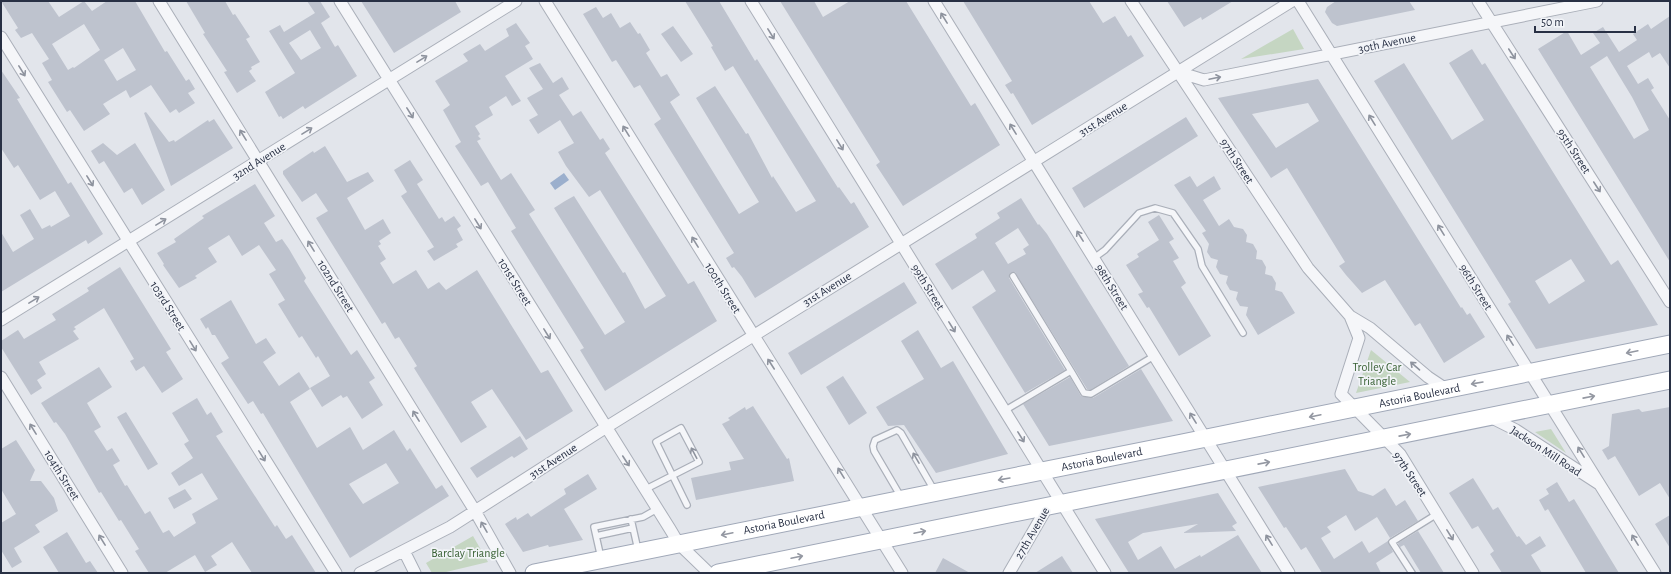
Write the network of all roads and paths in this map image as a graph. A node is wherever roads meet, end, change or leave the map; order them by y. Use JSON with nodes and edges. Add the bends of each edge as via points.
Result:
{"nodes":[{"id":1,"x":159,"y":1,"type":"edge"},
{"id":2,"x":340,"y":1,"type":"edge"},
{"id":3,"x":516,"y":1,"type":"edge"},
{"id":4,"x":545,"y":1,"type":"edge"},
{"id":5,"x":750,"y":1,"type":"edge"},
{"id":6,"x":934,"y":1,"type":"edge"},
{"id":7,"x":1131,"y":1,"type":"edge"},
{"id":8,"x":1292,"y":1,"type":"edge"},
{"id":9,"x":1298,"y":1,"type":"edge"},
{"id":10,"x":1478,"y":1,"type":"edge"},
{"id":11,"x":1590,"y":2,"type":"edge"},
{"id":12,"x":1491,"y":21,"type":"junction"},
{"id":13,"x":1,"y":37,"type":"edge"},
{"id":14,"x":1331,"y":54,"type":"junction"},
{"id":15,"x":1178,"y":72,"type":"junction"},
{"id":16,"x":389,"y":80,"type":"junction"},
{"id":17,"x":259,"y":161,"type":"junction"},
{"id":18,"x":1033,"y":162,"type":"junction"},
{"id":19,"x":128,"y":242,"type":"junction"},
{"id":20,"x":901,"y":244,"type":"junction"},
{"id":21,"x":1094,"y":258,"type":"junction"},
{"id":22,"x":1014,"y":276,"type":"dead end"},
{"id":23,"x":1670,"y":302,"type":"edge"},
{"id":24,"x":1350,"y":316,"type":"junction"},
{"id":25,"x":1,"y":320,"type":"edge"},
{"id":26,"x":1243,"y":333,"type":"dead end"},
{"id":27,"x":753,"y":336,"type":"junction"},
{"id":28,"x":1670,"y":344,"type":"edge"},
{"id":29,"x":1154,"y":356,"type":"junction"},
{"id":30,"x":1072,"y":371,"type":"junction"},
{"id":31,"x":1530,"y":373,"type":"junction"},
{"id":32,"x":1,"y":377,"type":"edge"},
{"id":33,"x":1670,"y":380,"type":"edge"},
{"id":34,"x":1446,"y":389,"type":"junction"},
{"id":35,"x":1551,"y":404,"type":"junction"},
{"id":36,"x":1353,"y":408,"type":"junction"},
{"id":37,"x":1004,"y":411,"type":"junction"},
{"id":38,"x":1490,"y":417,"type":"junction"},
{"id":39,"x":605,"y":428,"type":"junction"},
{"id":40,"x":1383,"y":438,"type":"junction"},
{"id":41,"x":1206,"y":439,"type":"junction"},
{"id":42,"x":1226,"y":470,"type":"junction"},
{"id":43,"x":1042,"y":472,"type":"junction"},
{"id":44,"x":672,"y":475,"type":"junction"},
{"id":45,"x":1601,"y":485,"type":"junction"},
{"id":46,"x":644,"y":490,"type":"junction"},
{"id":47,"x":936,"y":492,"type":"junction"},
{"id":48,"x":902,"y":499,"type":"junction"},
{"id":49,"x":1055,"y":501,"type":"junction"},
{"id":50,"x":686,"y":505,"type":"dead end"},
{"id":51,"x":862,"y":506,"type":"junction"},
{"id":52,"x":657,"y":509,"type":"junction"},
{"id":53,"x":475,"y":511,"type":"junction"},
{"id":54,"x":1437,"y":514,"type":"junction"},
{"id":55,"x":631,"y":520,"type":"junction"},
{"id":56,"x":633,"y":528,"type":"junction"},
{"id":57,"x":596,"y":536,"type":"junction"},
{"id":58,"x":882,"y":539,"type":"junction"},
{"id":59,"x":679,"y":544,"type":"junction"},
{"id":60,"x":404,"y":551,"type":"junction"},
{"id":61,"x":639,"y":552,"type":"junction"},
{"id":62,"x":601,"y":560,"type":"junction"},
{"id":63,"x":768,"y":568,"type":"edge"},
{"id":64,"x":122,"y":573,"type":"edge"},
{"id":65,"x":336,"y":573,"type":"edge"},
{"id":66,"x":360,"y":573,"type":"edge"},
{"id":67,"x":415,"y":573,"type":"edge"},
{"id":68,"x":510,"y":573,"type":"edge"},
{"id":69,"x":534,"y":573,"type":"edge"},
{"id":70,"x":709,"y":573,"type":"edge"},
{"id":71,"x":718,"y":573,"type":"edge"},
{"id":72,"x":902,"y":573,"type":"edge"},
{"id":73,"x":1009,"y":573,"type":"edge"},
{"id":74,"x":1105,"y":573,"type":"edge"},
{"id":75,"x":1289,"y":573,"type":"edge"},
{"id":76,"x":1412,"y":573,"type":"edge"},
{"id":77,"x":1473,"y":573,"type":"edge"},
{"id":78,"x":1656,"y":573,"type":"edge"}],
"edges":[{"from":17,"to":1,"type":"street","name":"102nd Street","one_way":true},
{"from":2,"to":16,"type":"street","name":"101st Street"},
{"from":16,"to":3,"type":"street","name":"32nd Avenue","one_way":true},
{"from":27,"to":4,"type":"street","name":"100th Street","one_way":true},
{"from":5,"to":20,"type":"street","name":"99th Street","one_way":true},
{"from":18,"to":6,"type":"street","name":"98th Street","one_way":true},
{"from":7,"to":15,"type":"street","name":"97th Street"},
{"from":8,"to":15,"type":"street","name":"31st Avenue"},
{"from":9,"to":14,"type":"street","name":"96th Street"},
{"from":10,"to":12,"type":"street","name":"95th Street"},
{"from":11,"to":12,"type":"street","name":"30th Avenue"},
{"from":12,"to":14,"type":"street","name":"30th Avenue"},
{"from":12,"to":23,"type":"street","name":"95th Street","one_way":true},
{"from":13,"to":19,"type":"street","name":"103rd Street","one_way":true},
{"from":15,"to":14,"type":"street","name":"30th Avenue","one_way":true,"via":[[1204,80]]},
{"from":31,"to":14,"type":"street","name":"96th Street","one_way":true},
{"from":15,"to":18,"type":"street","name":"31st Avenue"},
{"from":15,"to":24,"type":"street","name":"97th Street","via":[[1308,268]]},
{"from":17,"to":16,"type":"street","name":"32nd Avenue","one_way":true},
{"from":16,"to":39,"type":"street","name":"101st Street","one_way":true},
{"from":19,"to":17,"type":"street","name":"32nd Avenue","one_way":true},
{"from":53,"to":17,"type":"street","name":"102nd Street","one_way":true},
{"from":18,"to":20,"type":"street","name":"31st Avenue"},
{"from":21,"to":18,"type":"street","name":"98th Street","one_way":true},
{"from":25,"to":19,"type":"street","name":"32nd Avenue","one_way":true},
{"from":19,"to":65,"type":"street","name":"103rd Street","one_way":true},
{"from":20,"to":27,"type":"street","name":"31st Avenue"},
{"from":20,"to":37,"type":"street","name":"99th Street","one_way":true},
{"from":21,"to":26,"type":"lane","via":[[1105,250],[1139,213],[1155,208],[1173,213],[1198,249],[1202,266]]},
{"from":21,"to":29,"type":"street","name":"98th Street"},
{"from":22,"to":30,"type":"lane"},
{"from":34,"to":24,"type":"street","name":"97th Street","one_way":true,"via":[[1370,328]]},
{"from":24,"to":36,"type":"street","name":"97th Street","via":[[1359,338],[1341,394]]},
{"from":27,"to":39,"type":"street","name":"31st Avenue"},
{"from":51,"to":27,"type":"street","name":"100th Street","one_way":true},
{"from":28,"to":31,"type":"main road","name":"Astoria Boulevard","one_way":true},
{"from":29,"to":30,"type":"lane","via":[[1091,394],[1084,393]]},
{"from":41,"to":29,"type":"street","name":"98th Street","one_way":true},
{"from":30,"to":37,"type":"lane"},
{"from":31,"to":34,"type":"main road","name":"Astoria Boulevard","one_way":true},
{"from":31,"to":35,"type":"street","name":"96th Street"},
{"from":64,"to":32,"type":"street","name":"104th Street","one_way":true},
{"from":35,"to":33,"type":"main road","one_way":true},
{"from":34,"to":36,"type":"main road","name":"Astoria Boulevard"},
{"from":35,"to":38,"type":"main road"},
{"from":45,"to":35,"type":"street","name":"96th Street","one_way":true},
{"from":36,"to":40,"type":"street","name":"97th Street"},
{"from":36,"to":41,"type":"main road","name":"Astoria Boulevard","one_way":true},
{"from":37,"to":43,"type":"street","name":"99th Street","one_way":true},
{"from":40,"to":38,"type":"main road","one_way":true},
{"from":38,"to":45,"type":"street","name":"Jackson Mill Road","via":[[1516,430]]},
{"from":39,"to":46,"type":"street","name":"101st Street","one_way":true},
{"from":39,"to":53,"type":"street","name":"31st Avenue"},
{"from":42,"to":40,"type":"main road","one_way":true},
{"from":40,"to":54,"type":"street","name":"97th Street","via":[[1400,454]]},
{"from":41,"to":42,"type":"street","name":"98th Street"},
{"from":41,"to":43,"type":"main road","name":"Astoria Boulevard"},
{"from":42,"to":49,"type":"main road"},
{"from":75,"to":42,"type":"street","name":"98th Street","one_way":true},
{"from":43,"to":47,"type":"main road","name":"Astoria Boulevard","one_way":true},
{"from":43,"to":49,"type":"street","name":"99th Street"},
{"from":44,"to":44,"type":"lane","one_way":true,"via":[[699,462],[681,428],[656,442]]},
{"from":44,"to":46,"type":"lane"},
{"from":44,"to":50,"type":"lane"},
{"from":78,"to":45,"type":"street","name":"96th Street","one_way":true},
{"from":46,"to":52,"type":"street","name":"101st Street"},
{"from":47,"to":48,"type":"main road","name":"Astoria Boulevard"},
{"from":47,"to":48,"type":"lane","one_way":true,"via":[[897,430],[875,440],[873,446]]},
{"from":48,"to":51,"type":"main road","name":"Astoria Boulevard"},
{"from":58,"to":49,"type":"main road","one_way":true},
{"from":49,"to":73,"type":"street","name":"27th Avenue"},
{"from":49,"to":74,"type":"street","name":"99th Street"},
{"from":51,"to":58,"type":"street","name":"100th Street"},
{"from":51,"to":59,"type":"main road","name":"Astoria Boulevard","one_way":true},
{"from":52,"to":55,"type":"lane"},
{"from":52,"to":59,"type":"street","name":"101st Street"},
{"from":53,"to":60,"type":"street","name":"31st Avenue"},
{"from":68,"to":53,"type":"street","name":"102nd Street","one_way":true},
{"from":54,"to":76,"type":"lane","via":[[1392,542]]},
{"from":54,"to":77,"type":"street","name":"97th Street","one_way":true},
{"from":55,"to":56,"type":"lane"},
{"from":55,"to":57,"type":"lane","via":[[594,527]]},
{"from":56,"to":57,"type":"lane"},
{"from":56,"to":61,"type":"lane"},
{"from":57,"to":62,"type":"lane"},
{"from":63,"to":58,"type":"main road","one_way":true},
{"from":58,"to":72,"type":"street","name":"100th Street"},
{"from":59,"to":61,"type":"main road","name":"Astoria Boulevard"},
{"from":59,"to":70,"type":"street","name":"101st Street"},
{"from":60,"to":66,"type":"street","name":"31st Avenue"},
{"from":60,"to":67,"type":"street"},
{"from":61,"to":62,"type":"main road","name":"Astoria Boulevard"},
{"from":62,"to":69,"type":"main road","name":"Astoria Boulevard"},
{"from":63,"to":71,"type":"main road"}]}
